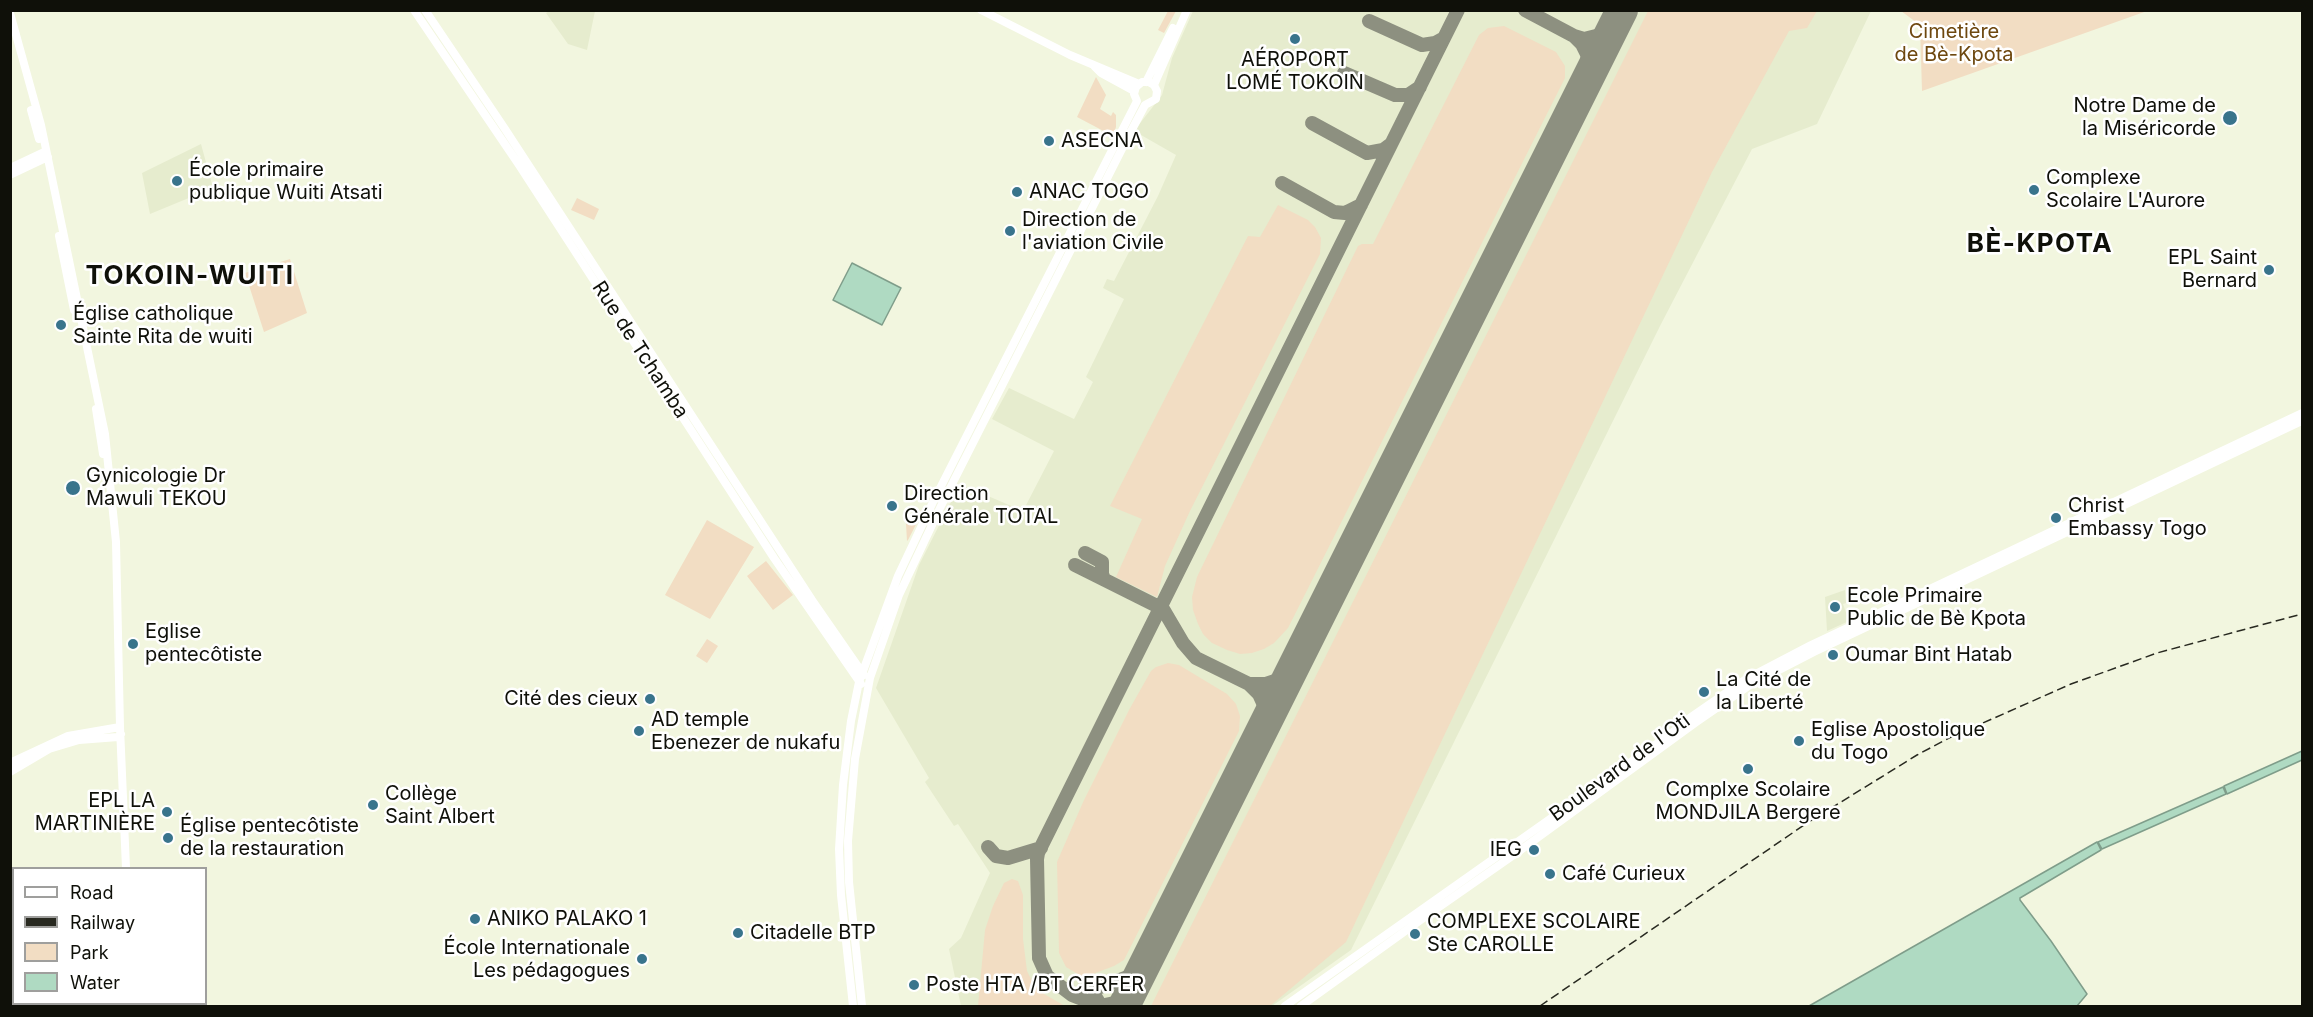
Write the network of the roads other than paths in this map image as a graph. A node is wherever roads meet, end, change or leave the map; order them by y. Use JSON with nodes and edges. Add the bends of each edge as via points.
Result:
{"nodes":[{"id":1,"x":414,"y":10,"type":"edge"},
{"id":2,"x":425,"y":10,"type":"edge"},
{"id":3,"x":981,"y":10,"type":"edge"},
{"id":4,"x":1182,"y":10,"type":"edge"},
{"id":5,"x":1187,"y":10,"type":"edge"},
{"id":6,"x":10,"y":13,"type":"edge"},
{"id":7,"x":10,"y":30,"type":"edge"},
{"id":8,"x":1143,"y":85,"type":"junction"},
{"id":9,"x":1137,"y":101,"type":"junction"},
{"id":10,"x":1145,"y":105,"type":"junction"},
{"id":11,"x":44,"y":156,"type":"junction"},
{"id":12,"x":30,"y":161,"type":"junction"},
{"id":13,"x":10,"y":168,"type":"edge"},
{"id":14,"x":10,"y":175,"type":"edge"},
{"id":15,"x":2302,"y":413,"type":"edge"},
{"id":16,"x":2302,"y":420,"type":"edge"},
{"id":17,"x":864,"y":678,"type":"junction"},
{"id":18,"x":1748,"y":682,"type":"junction"},
{"id":19,"x":119,"y":732,"type":"junction"},
{"id":20,"x":49,"y":747,"type":"junction"},
{"id":21,"x":10,"y":763,"type":"edge"},
{"id":22,"x":10,"y":772,"type":"edge"},
{"id":23,"x":125,"y":867,"type":"edge"},
{"id":24,"x":853,"y":1006,"type":"edge"},
{"id":25,"x":862,"y":1006,"type":"edge"},
{"id":26,"x":1285,"y":1006,"type":"edge"},
{"id":27,"x":1301,"y":1006,"type":"edge"}],
"edges":[{"from":1,"to":17,"type":"main road","name":"Rue de Tchamba","via":[[774,558]]},
{"from":2,"to":17,"type":"main road","name":"Rue de Tchamba"},
{"from":3,"to":8,"type":"main road","via":[[1094,66]]},
{"from":4,"to":8,"type":"main road"},
{"from":5,"to":8,"type":"main road"},
{"from":6,"to":11,"type":"main road"},
{"from":7,"to":11,"type":"main road"},
{"from":8,"to":9,"type":"main road"},
{"from":8,"to":10,"type":"main road","via":[[1157,91],[1156,99]]},
{"from":9,"to":10,"type":"main road"},
{"from":9,"to":17,"type":"main road","via":[[933,502],[894,586]]},
{"from":10,"to":17,"type":"main road","via":[[918,554]]},
{"from":11,"to":12,"type":"main road"},
{"from":11,"to":19,"type":"main road","via":[[105,471]]},
{"from":12,"to":13,"type":"main road"},
{"from":12,"to":14,"type":"main road"},
{"from":15,"to":18,"type":"main road","name":"Boulevard de l'Oti","via":[[1811,645]]},
{"from":16,"to":18,"type":"main road","name":"Boulevard de l'Oti"},
{"from":17,"to":24,"type":"main road","via":[[851,721],[839,849]]},
{"from":17,"to":25,"type":"main road","name":"Rue de Tchamba","via":[[868,688],[850,809],[849,882]]},
{"from":18,"to":26,"type":"main road","name":"Boulevard de l'Oti","via":[[1691,717]]},
{"from":18,"to":27,"type":"main road","name":"Boulevard de l'Oti"},
{"from":19,"to":20,"type":"main road","via":[[100,729],[76,734]]},
{"from":19,"to":23,"type":"main road"},
{"from":20,"to":21,"type":"main road"},
{"from":20,"to":22,"type":"main road"}]}
